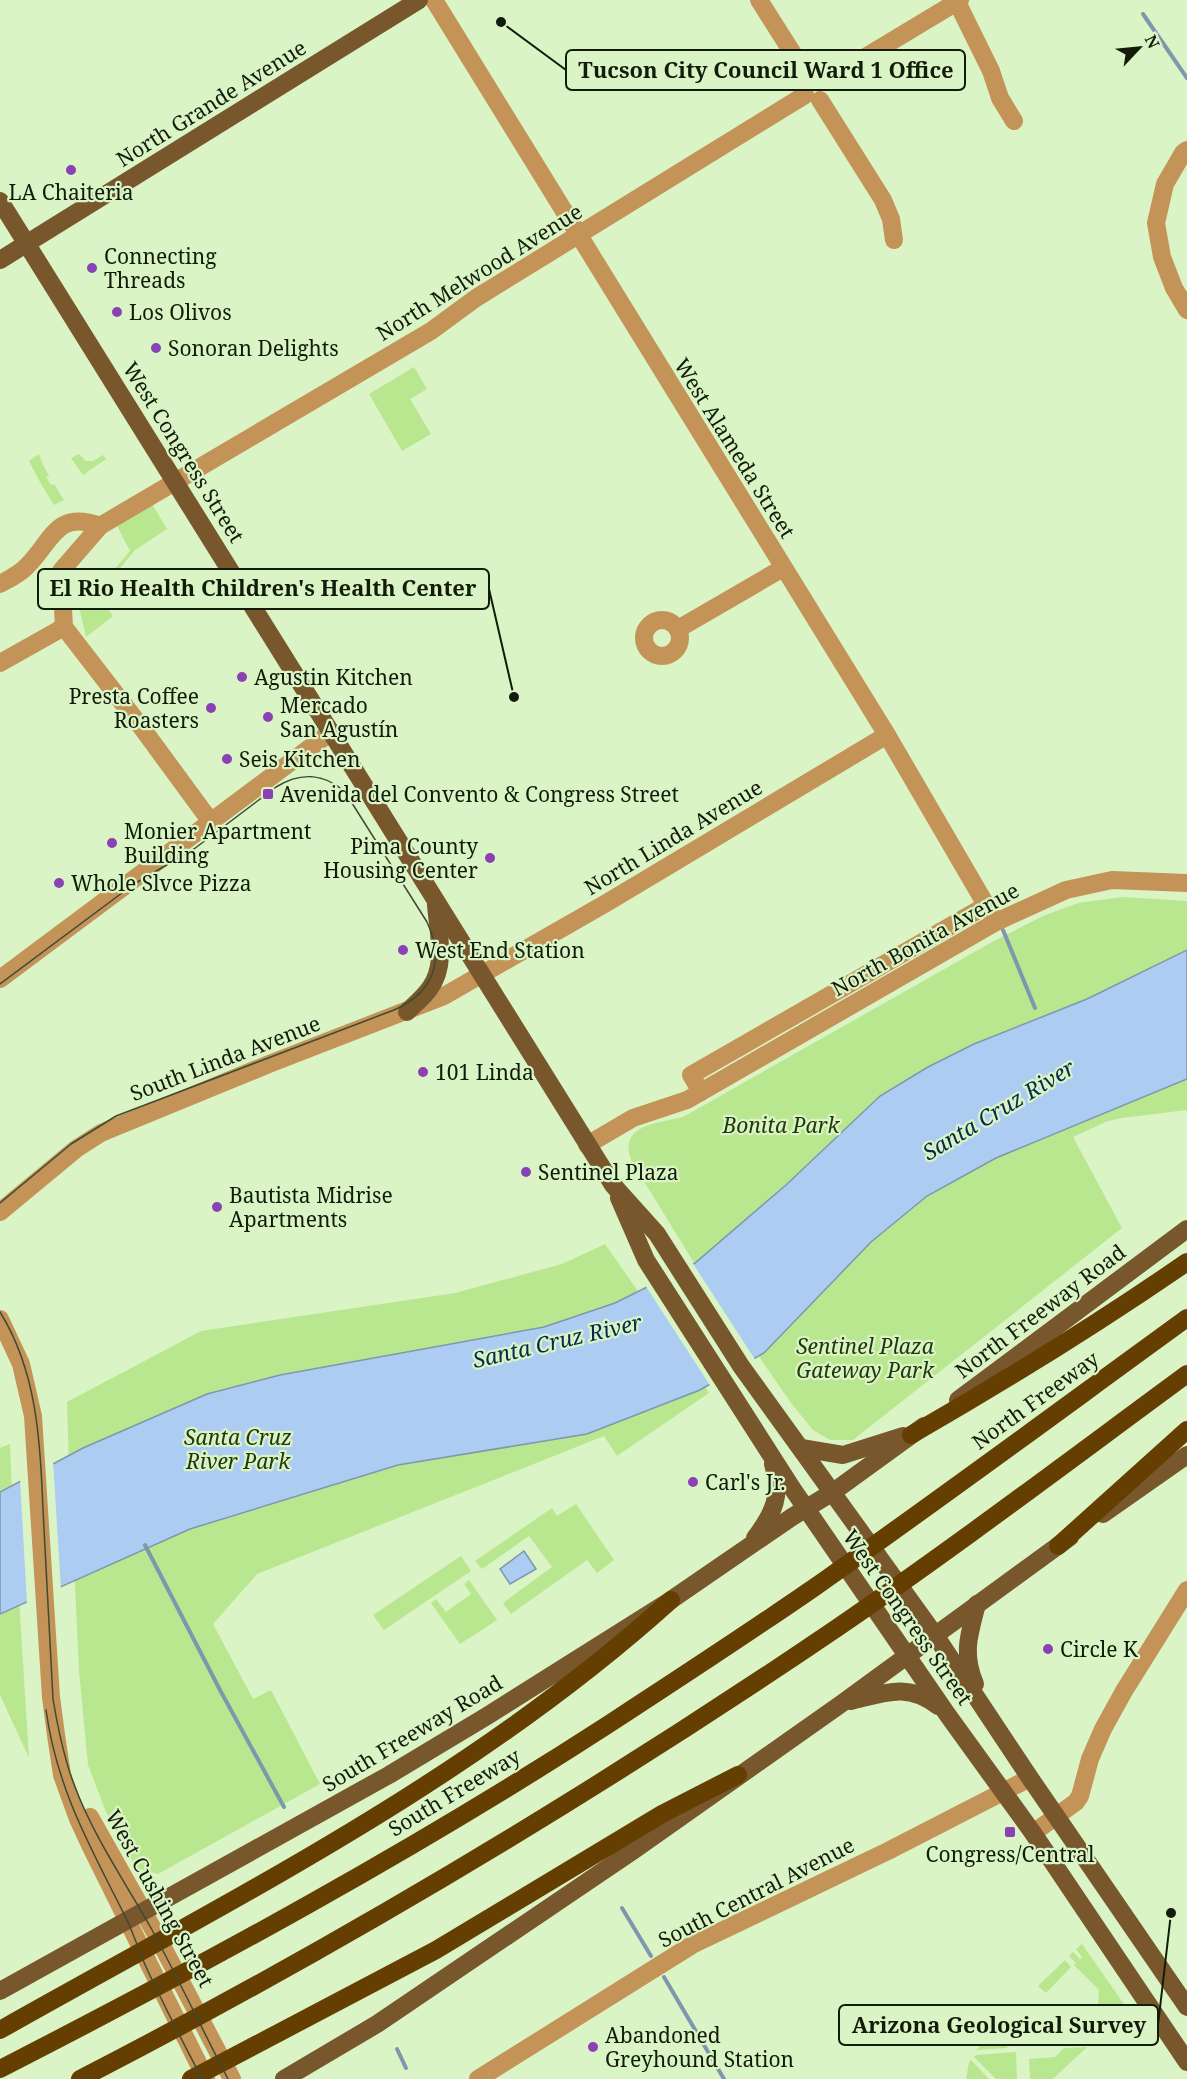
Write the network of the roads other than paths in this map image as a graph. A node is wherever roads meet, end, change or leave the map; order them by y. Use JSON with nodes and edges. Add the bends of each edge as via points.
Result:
{"nodes":[{"id":1,"x":419,"y":0,"type":"edge"},
{"id":2,"x":434,"y":0,"type":"edge"},
{"id":3,"x":759,"y":0,"type":"edge"},
{"id":4,"x":959,"y":1,"type":"edge"},
{"id":5,"x":815,"y":89,"type":"junction"},
{"id":6,"x":1014,"y":121,"type":"dead end"},
{"id":7,"x":1187,"y":150,"type":"edge"},
{"id":8,"x":0,"y":201,"type":"edge"},
{"id":9,"x":578,"y":236,"type":"junction"},
{"id":10,"x":894,"y":240,"type":"dead end"},
{"id":11,"x":27,"y":243,"type":"junction"},
{"id":12,"x":0,"y":260,"type":"edge"},
{"id":13,"x":1187,"y":310,"type":"edge"},
{"id":14,"x":175,"y":481,"type":"junction"},
{"id":15,"x":100,"y":526,"type":"junction"},
{"id":16,"x":783,"y":568,"type":"junction"},
{"id":17,"x":0,"y":584,"type":"edge"},
{"id":18,"x":64,"y":627,"type":"junction"},
{"id":19,"x":678,"y":629,"type":"dead end"},
{"id":20,"x":0,"y":663,"type":"edge"},
{"id":21,"x":332,"y":732,"type":"junction"},
{"id":22,"x":887,"y":735,"type":"junction"},
{"id":23,"x":211,"y":822,"type":"junction"},
{"id":24,"x":1187,"y":883,"type":"edge"},
{"id":25,"x":436,"y":900,"type":"junction"},
{"id":26,"x":987,"y":905,"type":"junction"},
{"id":27,"x":996,"y":922,"type":"junction"},
{"id":28,"x":3,"y":971,"type":"edge"},
{"id":29,"x":482,"y":975,"type":"junction"},
{"id":30,"x":407,"y":1012,"type":"junction"},
{"id":31,"x":701,"y":1092,"type":"junction"},
{"id":32,"x":587,"y":1145,"type":"junction"},
{"id":33,"x":614,"y":1185,"type":"junction"},
{"id":34,"x":0,"y":1212,"type":"edge"},
{"id":35,"x":1187,"y":1229,"type":"edge"},
{"id":36,"x":1187,"y":1262,"type":"edge"},
{"id":37,"x":1187,"y":1318,"type":"edge"},
{"id":38,"x":0,"y":1319,"type":"edge"},
{"id":39,"x":1187,"y":1374,"type":"edge"},
{"id":40,"x":1187,"y":1430,"type":"edge"},
{"id":41,"x":911,"y":1435,"type":"junction"},
{"id":42,"x":801,"y":1448,"type":"junction"},
{"id":43,"x":770,"y":1454,"type":"junction"},
{"id":44,"x":1187,"y":1455,"type":"edge"},
{"id":45,"x":833,"y":1492,"type":"junction"},
{"id":46,"x":806,"y":1508,"type":"junction"},
{"id":47,"x":910,"y":1519,"type":"joint"},
{"id":48,"x":1058,"y":1545,"type":"junction"},
{"id":49,"x":748,"y":1547,"type":"junction"},
{"id":50,"x":1187,"y":1590,"type":"edge"},
{"id":51,"x":670,"y":1600,"type":"junction"},
{"id":52,"x":977,"y":1604,"type":"junction"},
{"id":53,"x":935,"y":1635,"type":"junction"},
{"id":54,"x":907,"y":1656,"type":"junction"},
{"id":55,"x":841,"y":1704,"type":"junction"},
{"id":56,"x":984,"y":1708,"type":"junction"},
{"id":57,"x":946,"y":1714,"type":"junction"},
{"id":58,"x":738,"y":1775,"type":"junction"},
{"id":59,"x":1030,"y":1778,"type":"junction"},
{"id":60,"x":1004,"y":1792,"type":"junction"},
{"id":61,"x":1057,"y":1816,"type":"junction"},
{"id":62,"x":1033,"y":1833,"type":"junction"},
{"id":63,"x":135,"y":1916,"type":"junction"},
{"id":64,"x":0,"y":1992,"type":"edge"},
{"id":65,"x":1187,"y":2007,"type":"edge"},
{"id":66,"x":0,"y":2030,"type":"edge"},
{"id":67,"x":1187,"y":2062,"type":"edge"},
{"id":68,"x":0,"y":2069,"type":"edge"},
{"id":69,"x":80,"y":2079,"type":"edge"},
{"id":70,"x":191,"y":2079,"type":"edge"},
{"id":71,"x":206,"y":2079,"type":"edge"},
{"id":72,"x":232,"y":2079,"type":"edge"},
{"id":73,"x":284,"y":2079,"type":"edge"},
{"id":74,"x":478,"y":2079,"type":"edge"}],
"edges":[{"from":1,"to":11,"type":"main road","name":"North Grande Avenue"},
{"from":2,"to":9,"type":"street","name":"West Alameda Street"},
{"from":3,"to":5,"type":"street"},
{"from":4,"to":5,"type":"street","name":"North Melwood Avenue"},
{"from":4,"to":6,"type":"street","via":[[1000,98]]},
{"from":5,"to":9,"type":"street","name":"North Melwood Avenue"},
{"from":5,"to":10,"type":"street","via":[[883,200]]},
{"from":7,"to":13,"type":"street","via":[[1165,184],[1156,223],[1162,257]]},
{"from":8,"to":11,"type":"main road","name":"West Congress Street"},
{"from":9,"to":14,"type":"street","name":"North Melwood Avenue","via":[[476,298],[431,331]]},
{"from":9,"to":16,"type":"street","name":"West Alameda Street"},
{"from":11,"to":12,"type":"main road","name":"North Grande Avenue"},
{"from":11,"to":14,"type":"main road","name":"West Congress Street"},
{"from":14,"to":15,"type":"street","name":"North Melwood Avenue"},
{"from":14,"to":21,"type":"main road","name":"West Congress Street"},
{"from":15,"to":17,"type":"street","via":[[70,521],[56,530],[26,568]]},
{"from":15,"to":18,"type":"street","name":"North Melwood Avenue","via":[[61,571]]},
{"from":16,"to":19,"type":"street"},
{"from":16,"to":22,"type":"street","name":"West Alameda Street"},
{"from":18,"to":20,"type":"street"},
{"from":18,"to":23,"type":"street"},
{"from":21,"to":23,"type":"street"},
{"from":21,"to":25,"type":"main road","name":"West Congress Street"},
{"from":22,"to":26,"type":"street","name":"West Alameda Street"},
{"from":22,"to":29,"type":"street","name":"North Linda Avenue"},
{"from":23,"to":28,"type":"street"},
{"from":24,"to":27,"type":"street","name":"North Bonita Avenue","via":[[1112,880],[1072,888]]},
{"from":25,"to":29,"type":"main road","name":"West Congress Street"},
{"from":25,"to":30,"type":"main road","via":[[440,949],[436,977]]},
{"from":26,"to":27,"type":"street","name":"West Alameda Street"},
{"from":26,"to":31,"type":"street","name":"North Bonita Avenue","via":[[691,1075]]},
{"from":27,"to":31,"type":"street","name":"North Bonita Avenue"},
{"from":29,"to":30,"type":"street","name":"South Linda Avenue"},
{"from":29,"to":32,"type":"main road","name":"West Congress Street"},
{"from":30,"to":34,"type":"street","name":"South Linda Avenue","via":[[101,1133]]},
{"from":31,"to":32,"type":"street","name":"North Bonita Avenue","via":[[633,1118]]},
{"from":32,"to":33,"type":"main road","name":"West Congress Street"},
{"from":33,"to":42,"type":"main road","name":"West Congress Street","via":[[657,1234],[741,1366]]},
{"from":33,"to":43,"type":"main road","name":"West Congress Street","via":[[646,1260]]},
{"from":35,"to":41,"type":"main road","name":"North Freeway Road"},
{"from":36,"to":41,"type":"highway","via":[[1015,1375]]},
{"from":37,"to":47,"type":"highway","name":"North Freeway"},
{"from":38,"to":63,"type":"street","name":"West Cushing Street","via":[[21,1364],[33,1416],[56,1735]]},
{"from":39,"to":69,"type":"highway","via":[[837,1628],[616,1772],[248,1990]]},
{"from":40,"to":48,"type":"highway"},
{"from":41,"to":42,"type":"main road","via":[[843,1455]]},
{"from":41,"to":45,"type":"main road","name":"North Freeway Road"},
{"from":42,"to":45,"type":"main road","name":"West Congress Street"},
{"from":43,"to":46,"type":"main road","name":"West Congress Street"},
{"from":43,"to":49,"type":"main road","via":[[777,1497]]},
{"from":44,"to":48,"type":"main road"},
{"from":45,"to":46,"type":"main road","name":"South Freeway Road"},
{"from":45,"to":53,"type":"main road","name":"West Congress Street"},
{"from":46,"to":49,"type":"main road","name":"South Freeway Road"},
{"from":46,"to":54,"type":"main road","name":"West Congress Street"},
{"from":47,"to":68,"type":"highway","name":"South Freeway","via":[[606,1726],[480,1804],[227,1949]]},
{"from":48,"to":52,"type":"main road"},
{"from":49,"to":51,"type":"main road","name":"South Freeway Road"},
{"from":50,"to":61,"type":"street","via":[[1103,1729],[1080,1796]]},
{"from":51,"to":63,"type":"main road","name":"South Freeway Road","via":[[389,1775]]},
{"from":51,"to":66,"type":"highway","via":[[562,1690],[449,1771],[335,1842]]},
{"from":52,"to":53,"type":"main road"},
{"from":52,"to":56,"type":"main road","via":[[967,1658]]},
{"from":53,"to":54,"type":"main road"},
{"from":53,"to":56,"type":"main road","name":"West Congress Street"},
{"from":54,"to":55,"type":"main road"},
{"from":54,"to":57,"type":"main road","name":"West Congress Street"},
{"from":55,"to":57,"type":"main road","via":[[904,1690],[925,1697]]},
{"from":55,"to":58,"type":"main road"},
{"from":56,"to":59,"type":"main road","name":"West Congress Street"},
{"from":57,"to":60,"type":"main road","name":"West Congress Street"},
{"from":58,"to":70,"type":"highway","via":[[662,1814],[436,1950]]},
{"from":58,"to":73,"type":"main road","via":[[414,1999]]},
{"from":59,"to":60,"type":"street","name":"South Central Avenue"},
{"from":59,"to":61,"type":"main road","name":"West Congress Street"},
{"from":60,"to":62,"type":"main road","name":"West Congress Street"},
{"from":60,"to":74,"type":"street","name":"South Central Avenue","via":[[692,1946]]},
{"from":61,"to":62,"type":"street"},
{"from":61,"to":65,"type":"main road","name":"West Congress Street"},
{"from":62,"to":67,"type":"main road","name":"West Congress Street"},
{"from":63,"to":64,"type":"main road","name":"South Freeway Road"},
{"from":63,"to":71,"type":"street","name":"West Cushing Street"},
{"from":63,"to":72,"type":"street","name":"West Cushing Street"}]}
